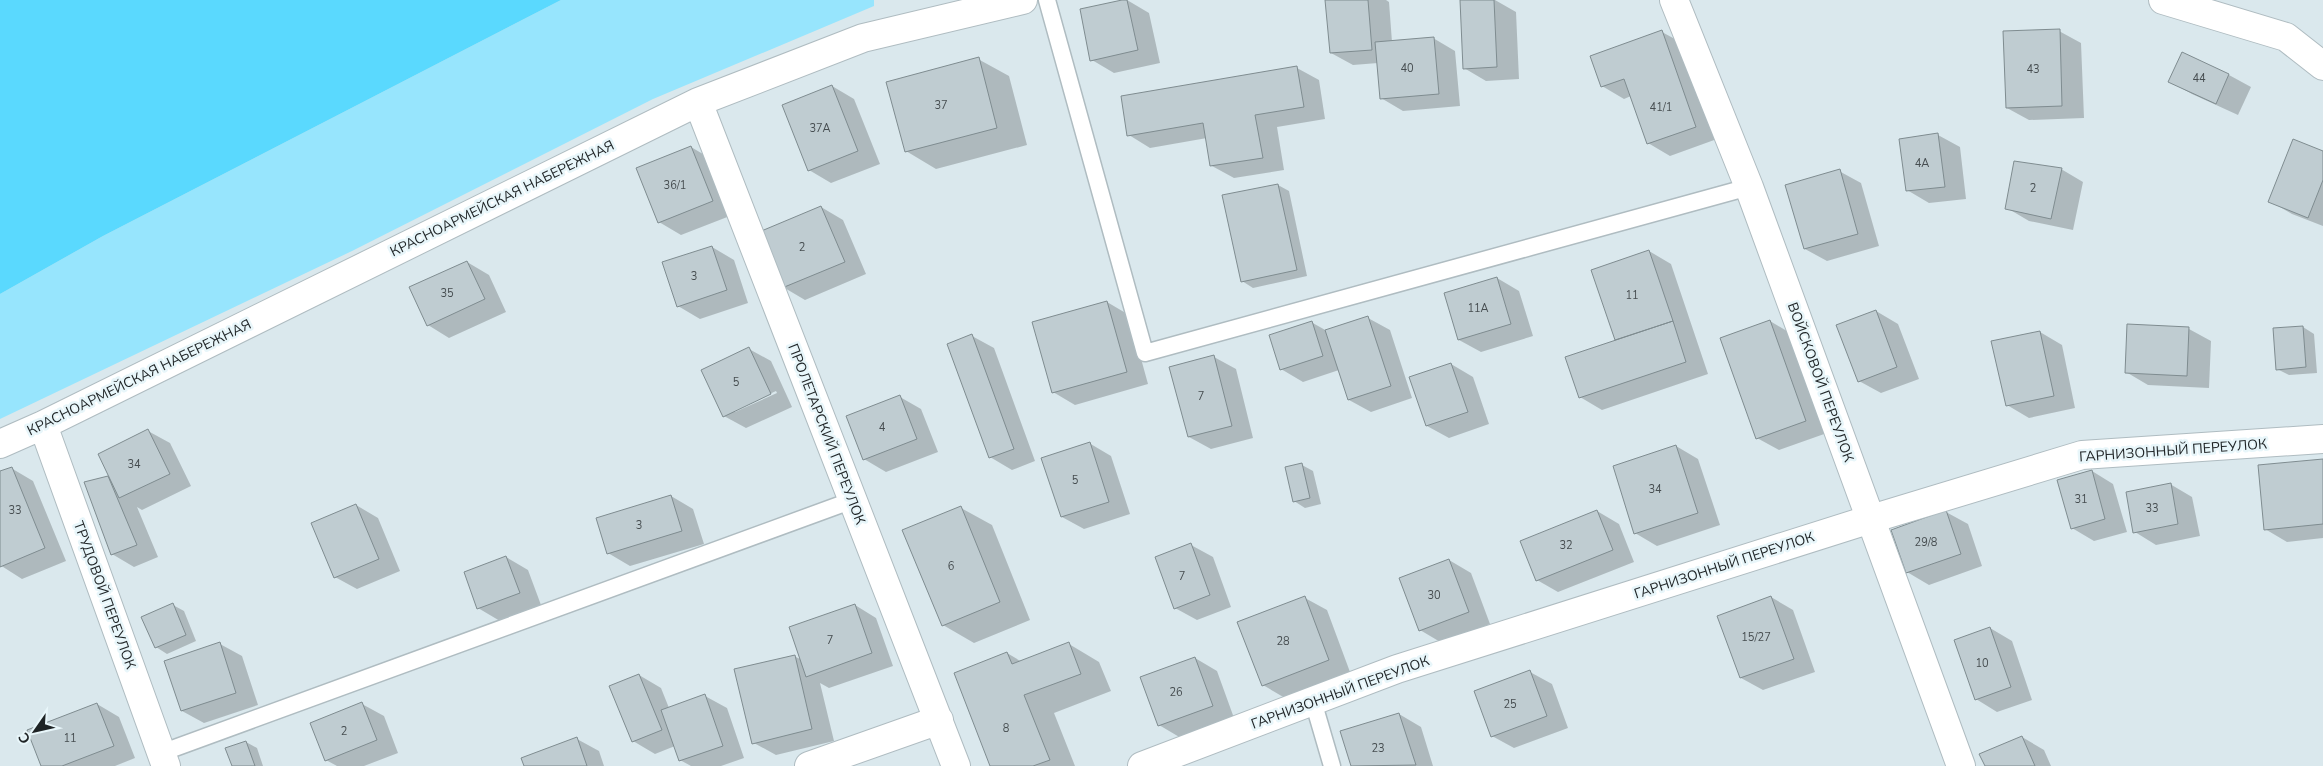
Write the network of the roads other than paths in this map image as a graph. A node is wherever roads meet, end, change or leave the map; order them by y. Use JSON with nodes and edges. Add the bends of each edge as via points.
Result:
{"nodes":[{"id":1,"x":1022,"y":0,"type":"edge"},
{"id":2,"x":1047,"y":0,"type":"edge"},
{"id":3,"x":1674,"y":0,"type":"edge"},
{"id":4,"x":2163,"y":0,"type":"edge"},
{"id":5,"x":2323,"y":66,"type":"edge"},
{"id":6,"x":698,"y":102,"type":"junction"},
{"id":7,"x":1749,"y":187,"type":"junction"},
{"id":8,"x":44,"y":425,"type":"junction"},
{"id":9,"x":2323,"y":439,"type":"edge"},
{"id":10,"x":0,"y":444,"type":"edge"},
{"id":11,"x":853,"y":500,"type":"junction"},
{"id":12,"x":1871,"y":519,"type":"junction"},
{"id":13,"x":1312,"y":702,"type":"junction"},
{"id":14,"x":939,"y":720,"type":"junction"},
{"id":15,"x":164,"y":759,"type":"edge"},
{"id":16,"x":809,"y":766,"type":"edge"},
{"id":17,"x":956,"y":766,"type":"edge"},
{"id":18,"x":1142,"y":766,"type":"edge"},
{"id":19,"x":1332,"y":766,"type":"edge"},
{"id":20,"x":1961,"y":766,"type":"edge"}],
"edges":[{"from":1,"to":6,"type":"street","name":"КРАСНОАРМЕЙСКАЯ НАБЕРЕЖНАЯ","via":[[863,38]]},
{"from":2,"to":7,"type":"lane","via":[[1144,353]]},
{"from":3,"to":7,"type":"street","name":"ВОЙСКОВОЙ ПЕРЕУЛОК"},
{"from":4,"to":5,"type":"street","via":[[2286,37]]},
{"from":6,"to":8,"type":"street","name":"КРАСНОАРМЕЙСКАЯ НАБЕРЕЖНАЯ"},
{"from":6,"to":11,"type":"street","name":"ПРОЛЕТАРСКИЙ ПЕРЕУЛОК"},
{"from":7,"to":12,"type":"street","name":"ВОЙСКОВОЙ ПЕРЕУЛОК"},
{"from":8,"to":10,"type":"street","name":"КРАСНОАРМЕЙСКАЯ НАБЕРЕЖНАЯ"},
{"from":8,"to":15,"type":"street","name":"ТРУДОВОЙ ПЕРЕУЛОК"},
{"from":9,"to":12,"type":"street","name":"ГАРНИЗОННЫЙ ПЕРЕУЛОК","via":[[2082,455]]},
{"from":11,"to":14,"type":"street","name":"ПРОЛЕТАРСКИЙ ПЕРЕУЛОК"},
{"from":11,"to":15,"type":"lane"},
{"from":12,"to":13,"type":"street","name":"ГАРНИЗОННЫЙ ПЕРЕУЛОК","via":[[1397,669]]},
{"from":12,"to":20,"type":"street","name":"ВОЙСКОВОЙ ПЕРЕУЛОК"},
{"from":13,"to":18,"type":"street","name":"ГАРНИЗОННЫЙ ПЕРЕУЛОК"},
{"from":13,"to":19,"type":"lane"},
{"from":14,"to":16,"type":"street"},
{"from":14,"to":17,"type":"street","name":"ПРОЛЕТАРСКИЙ ПЕРЕУЛОК"}]}
